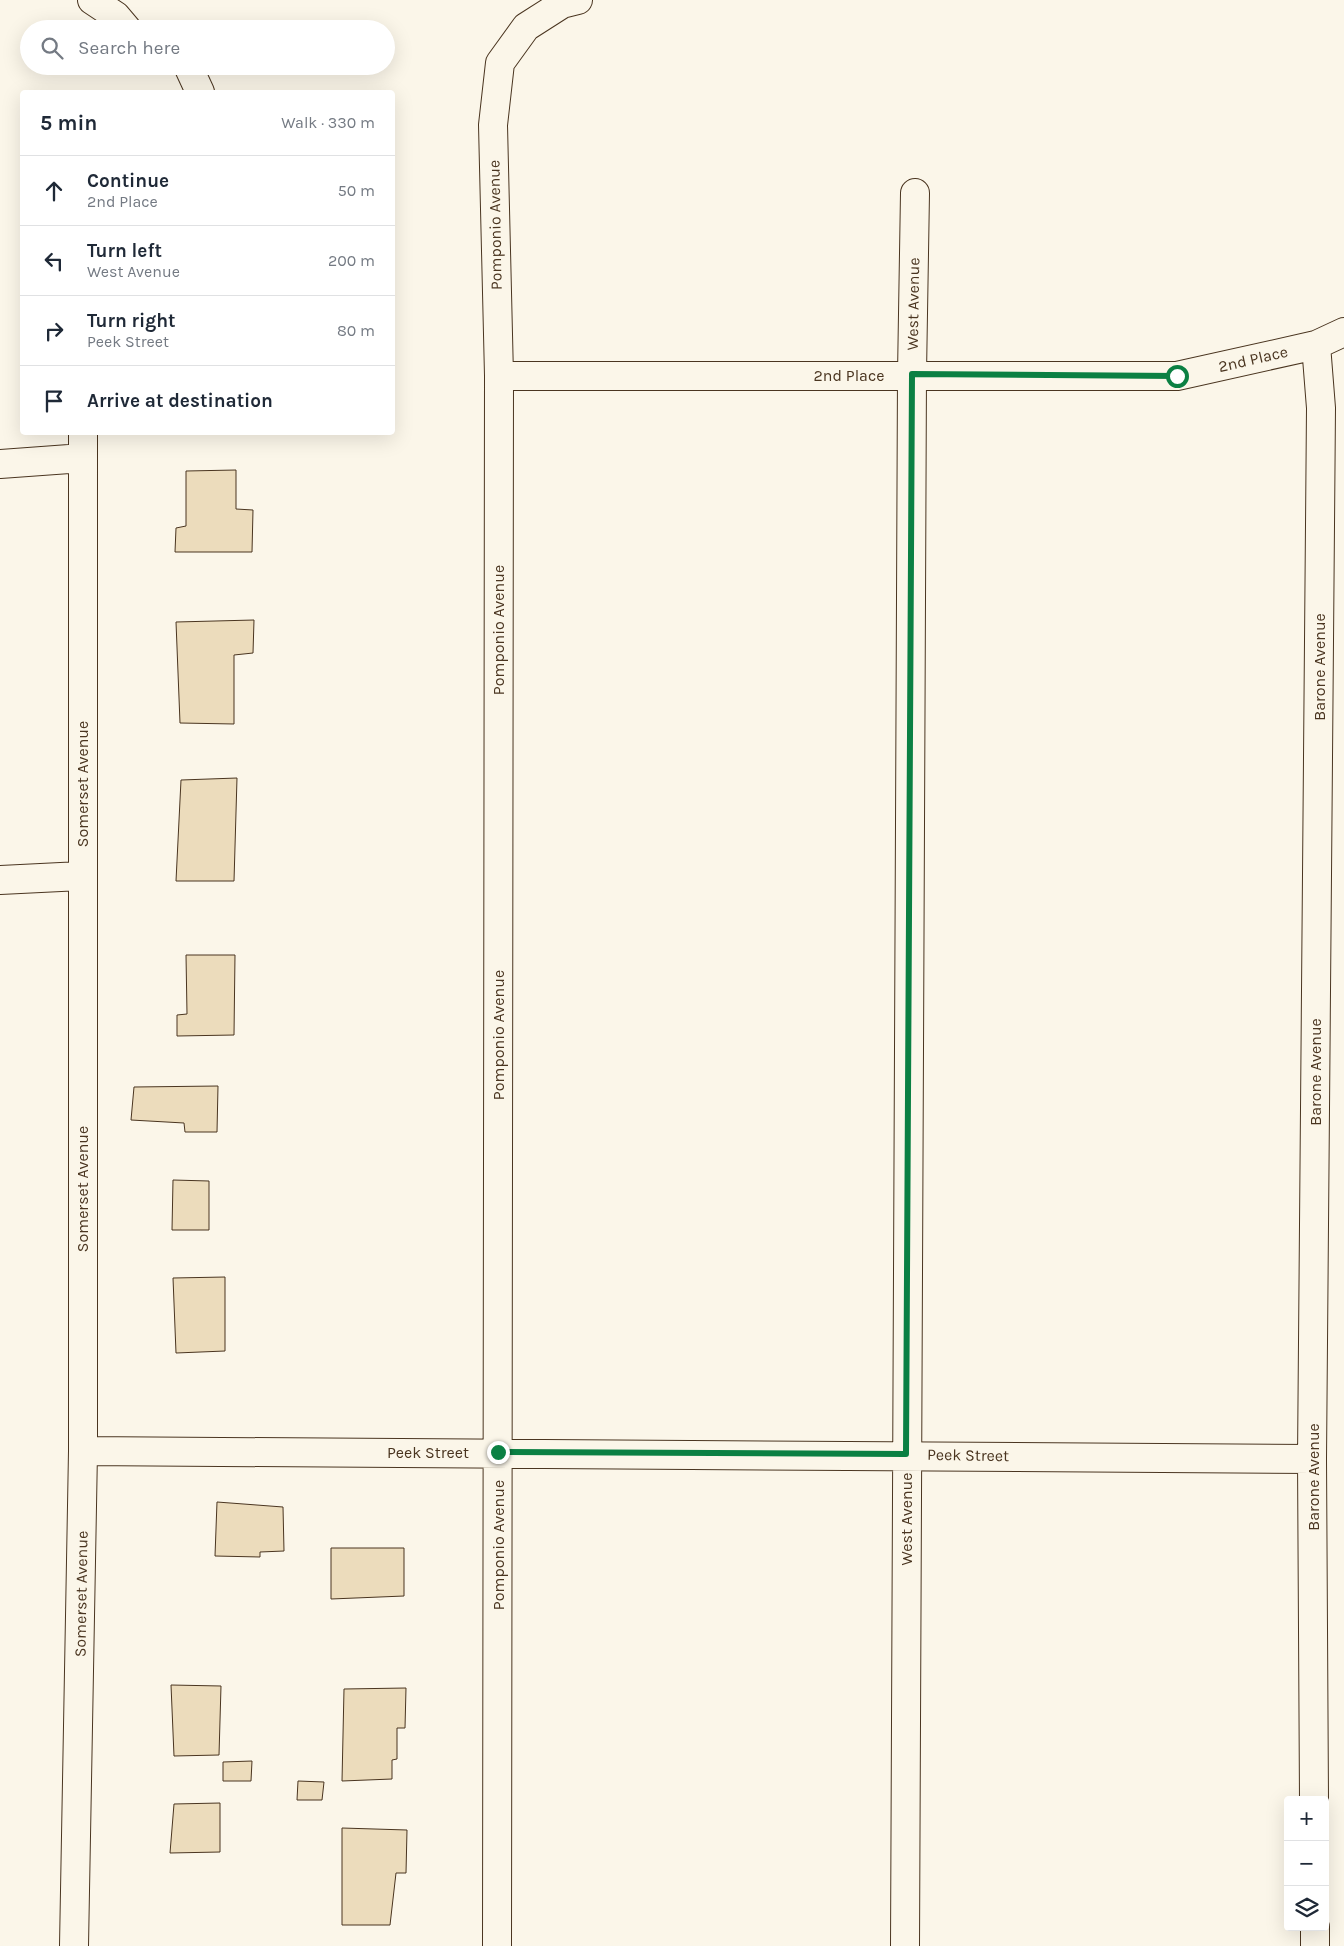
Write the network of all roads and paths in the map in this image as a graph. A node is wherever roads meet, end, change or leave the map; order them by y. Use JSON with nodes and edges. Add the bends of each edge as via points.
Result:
{"nodes":[{"id":1,"x":92,"y":0,"type":"edge"},
{"id":2,"x":578,"y":0,"type":"edge"},
{"id":3,"x":119,"y":20,"type":"edge"},
{"id":4,"x":192,"y":75,"type":"edge"},
{"id":5,"x":199,"y":90,"type":"edge"},
{"id":6,"x":915,"y":193,"type":"dead end"},
{"id":7,"x":1344,"y":332,"type":"edge"},
{"id":8,"x":1316,"y":345,"type":"junction"},
{"id":9,"x":912,"y":374,"type":"junction"},
{"id":10,"x":499,"y":376,"type":"junction"},
{"id":11,"x":83,"y":445,"type":"edge"},
{"id":12,"x":0,"y":464,"type":"edge"},
{"id":13,"x":81,"y":876,"type":"junction"},
{"id":14,"x":0,"y":880,"type":"edge"},
{"id":15,"x":83,"y":1450,"type":"junction"},
{"id":16,"x":498,"y":1452,"type":"junction"},
{"id":17,"x":906,"y":1454,"type":"junction"},
{"id":18,"x":1312,"y":1459,"type":"junction"},
{"id":19,"x":1314,"y":1796,"type":"edge"},
{"id":20,"x":1315,"y":1931,"type":"edge"},
{"id":21,"x":74,"y":1946,"type":"edge"},
{"id":22,"x":497,"y":1946,"type":"edge"},
{"id":23,"x":905,"y":1946,"type":"edge"},
{"id":24,"x":1315,"y":1946,"type":"edge"}],
"edges":[{"from":1,"to":3,"type":"street"},
{"from":2,"to":10,"type":"street","name":"Pomponio Avenue","via":[[562,4],[526,27],[500,64],[493,125]]},
{"from":4,"to":5,"type":"street"},
{"from":6,"to":9,"type":"street","name":"West Avenue"},
{"from":7,"to":8,"type":"street","name":"2nd Place"},
{"from":8,"to":9,"type":"street","name":"2nd Place","via":[[1177,376]]},
{"from":8,"to":18,"type":"street","name":"Barone Avenue","via":[[1320,418]]},
{"from":9,"to":10,"type":"street","name":"2nd Place"},
{"from":9,"to":17,"type":"street","name":"West Avenue"},
{"from":10,"to":16,"type":"street","name":"Pomponio Avenue"},
{"from":11,"to":12,"type":"street"},
{"from":11,"to":13,"type":"street","name":"Somerset Avenue"},
{"from":13,"to":14,"type":"street"},
{"from":13,"to":15,"type":"street","name":"Somerset Avenue"},
{"from":15,"to":16,"type":"street","name":"Peek Street"},
{"from":15,"to":21,"type":"street","name":"Somerset Avenue"},
{"from":16,"to":17,"type":"street","name":"Peek Street"},
{"from":16,"to":22,"type":"street","name":"Pomponio Avenue"},
{"from":17,"to":18,"type":"street","name":"Peek Street"},
{"from":17,"to":23,"type":"street","name":"West Avenue"},
{"from":18,"to":19,"type":"street","name":"Barone Avenue"},
{"from":20,"to":24,"type":"street"}]}
